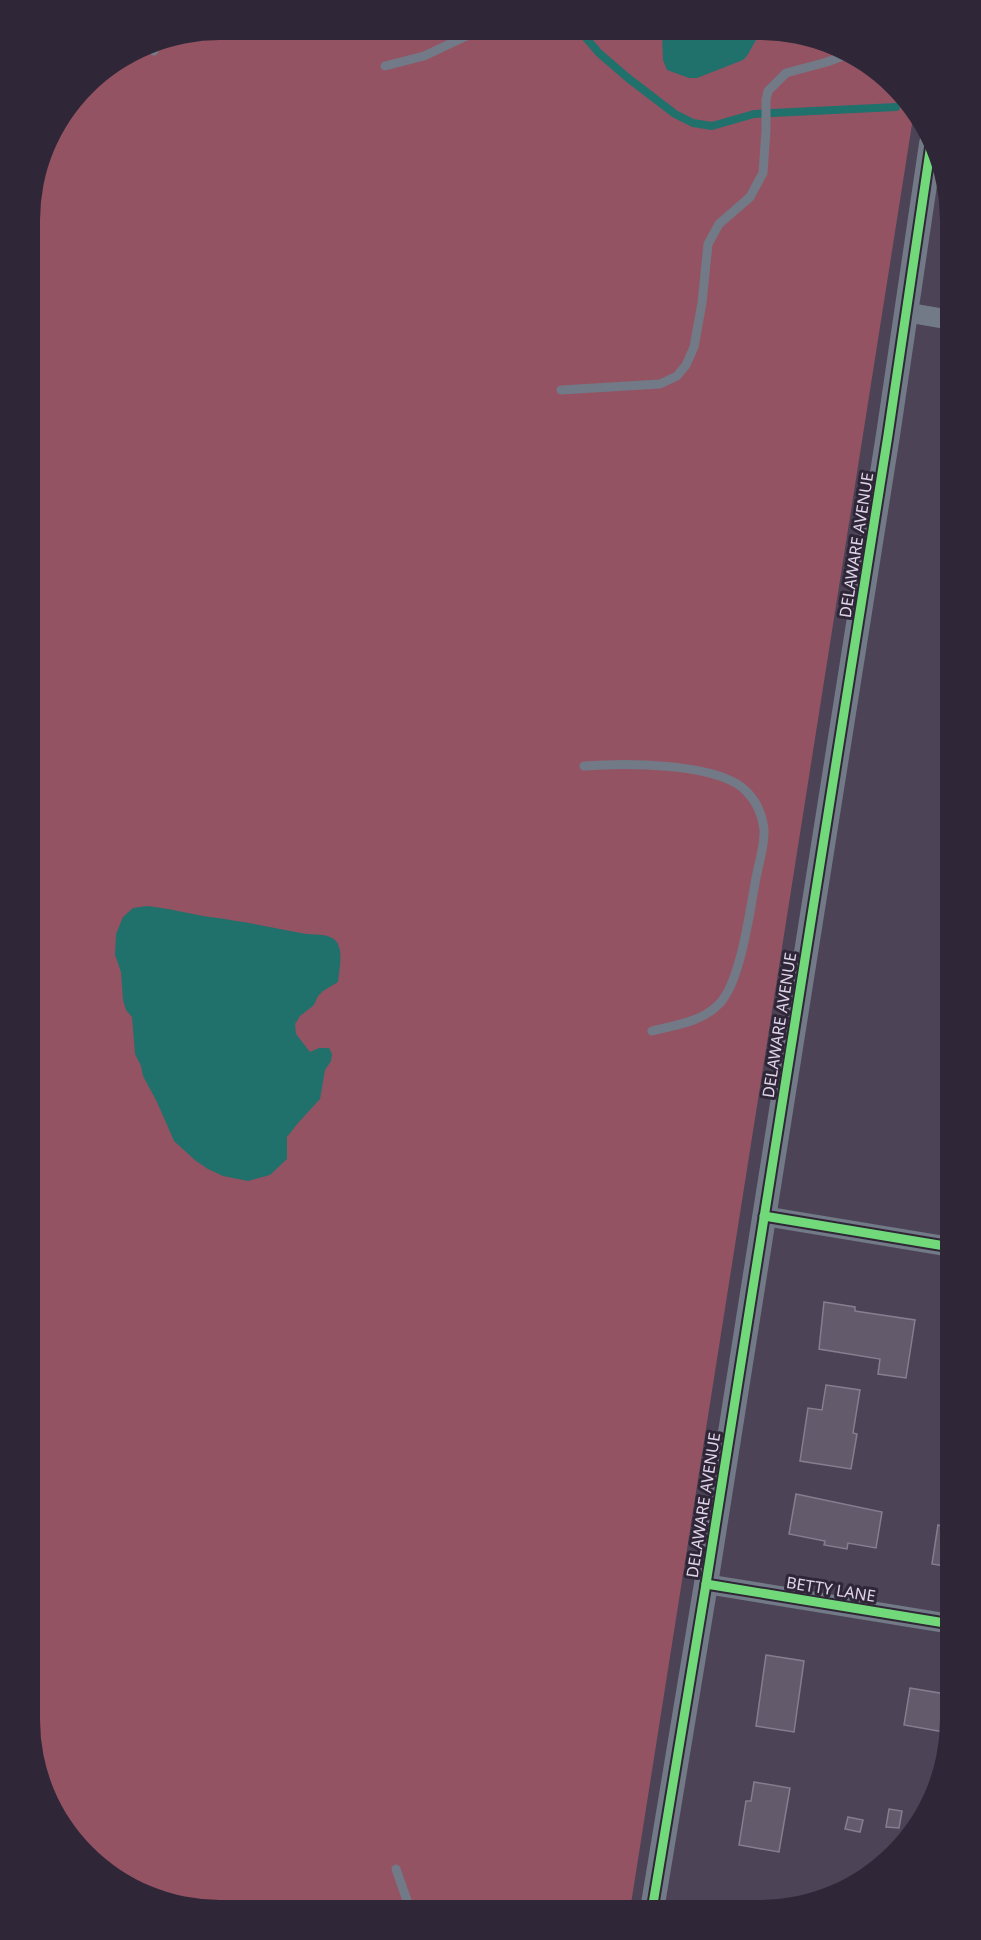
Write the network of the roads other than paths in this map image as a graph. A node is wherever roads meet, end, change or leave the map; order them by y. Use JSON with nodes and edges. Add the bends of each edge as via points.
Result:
{"nodes":[{"id":1,"x":457,"y":41,"type":"edge"},
{"id":2,"x":838,"y":58,"type":"edge"},
{"id":3,"x":385,"y":66,"type":"dead end"},
{"id":4,"x":929,"y":158,"type":"edge"},
{"id":5,"x":905,"y":312,"type":"junction"},
{"id":6,"x":940,"y":318,"type":"edge"},
{"id":7,"x":561,"y":390,"type":"dead end"},
{"id":8,"x":584,"y":766,"type":"dead end"},
{"id":9,"x":652,"y":1031,"type":"dead end"},
{"id":10,"x":764,"y":1216,"type":"junction"},
{"id":11,"x":940,"y":1245,"type":"edge"},
{"id":12,"x":706,"y":1584,"type":"junction"},
{"id":13,"x":940,"y":1622,"type":"edge"},
{"id":14,"x":396,"y":1869,"type":"dead end"},
{"id":15,"x":407,"y":1900,"type":"edge"},
{"id":16,"x":654,"y":1900,"type":"edge"}],
"edges":[{"from":1,"to":3,"type":"lane","via":[[424,56]]},
{"from":2,"to":7,"type":"lane","via":[[786,73],[768,91],[763,173],[750,198],[719,224],[708,244],[694,347],[677,376],[660,384]]},
{"from":4,"to":5,"type":"street","name":"DELAWARE AVENUE"},
{"from":5,"to":6,"type":"street"},
{"from":5,"to":10,"type":"street","name":"DELAWARE AVENUE"},
{"from":8,"to":9,"type":"lane","via":[[621,763],[728,778],[746,790],[759,807],[764,829],[761,854],[733,979],[721,1003],[704,1017]]},
{"from":10,"to":11,"type":"street"},
{"from":10,"to":12,"type":"street","name":"DELAWARE AVENUE"},
{"from":12,"to":13,"type":"street","name":"BETTY LANE"},
{"from":12,"to":16,"type":"street","name":"DELAWARE AVENUE"},
{"from":14,"to":15,"type":"lane"}]}
